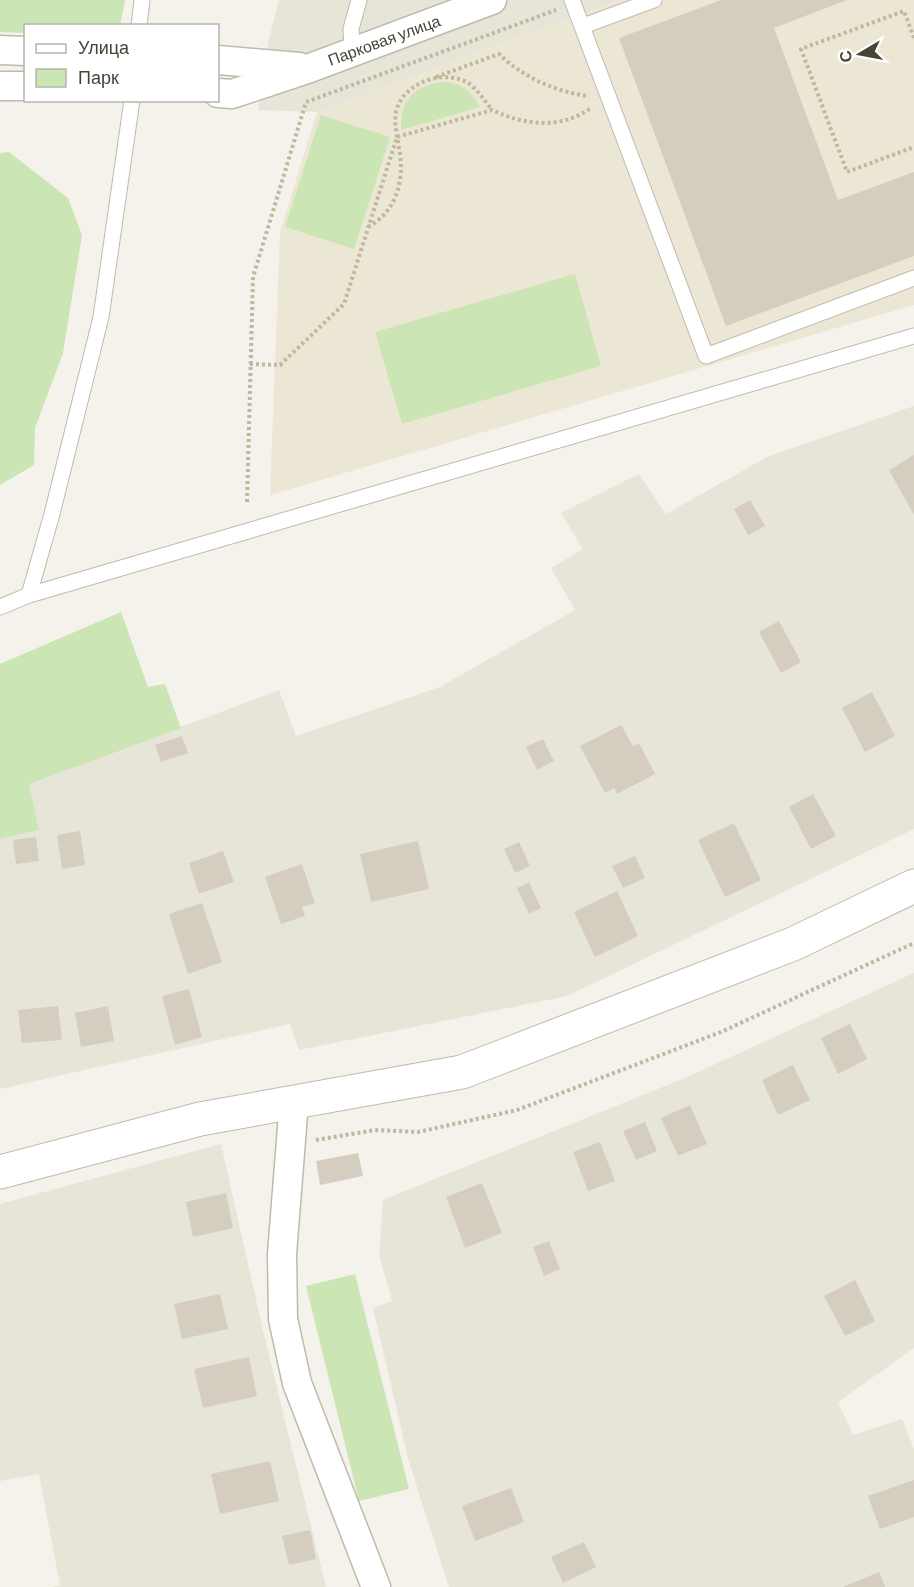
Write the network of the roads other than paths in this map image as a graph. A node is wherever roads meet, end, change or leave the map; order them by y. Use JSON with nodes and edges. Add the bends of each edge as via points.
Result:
{"nodes":[{"id":1,"x":142,"y":0,"type":"edge"},
{"id":2,"x":359,"y":0,"type":"edge"},
{"id":3,"x":492,"y":0,"type":"edge"},
{"id":4,"x":654,"y":0,"type":"edge"},
{"id":5,"x":573,"y":2,"type":"edge"},
{"id":6,"x":139,"y":24,"type":"edge"},
{"id":7,"x":584,"y":26,"type":"junction"},
{"id":8,"x":0,"y":50,"type":"edge"},
{"id":9,"x":24,"y":51,"type":"edge"},
{"id":10,"x":352,"y":52,"type":"junction"},
{"id":11,"x":219,"y":60,"type":"edge"},
{"id":12,"x":310,"y":68,"type":"junction"},
{"id":13,"x":0,"y":86,"type":"edge"},
{"id":14,"x":24,"y":86,"type":"edge"},
{"id":15,"x":219,"y":93,"type":"edge"},
{"id":16,"x":132,"y":102,"type":"edge"},
{"id":17,"x":914,"y":278,"type":"edge"},
{"id":18,"x":914,"y":336,"type":"edge"},
{"id":19,"x":29,"y":595,"type":"junction"},
{"id":20,"x":0,"y":607,"type":"edge"},
{"id":21,"x":914,"y":886,"type":"edge"},
{"id":22,"x":294,"y":1102,"type":"junction"},
{"id":23,"x":0,"y":1173,"type":"edge"},
{"id":24,"x":376,"y":1587,"type":"edge"}],
"edges":[{"from":1,"to":6,"type":"lane"},
{"from":2,"to":10,"type":"lane","via":[[351,29]]},
{"from":3,"to":10,"type":"street","name":"Парковая улица"},
{"from":4,"to":7,"type":"lane"},
{"from":5,"to":7,"type":"lane"},
{"from":7,"to":17,"type":"lane","via":[[607,97],[706,356]]},
{"from":8,"to":9,"type":"street"},
{"from":10,"to":12,"type":"street","name":"Парковая улица"},
{"from":11,"to":12,"type":"street","name":"Парковая улица"},
{"from":12,"to":15,"type":"street","name":"Парковая улица","via":[[232,94]]},
{"from":13,"to":14,"type":"street"},
{"from":16,"to":19,"type":"lane","via":[[101,317]]},
{"from":18,"to":19,"type":"lane"},
{"from":19,"to":20,"type":"lane"},
{"from":21,"to":22,"type":"street","via":[[793,944],[462,1072]]},
{"from":22,"to":23,"type":"street","via":[[200,1119]]},
{"from":22,"to":24,"type":"street","via":[[282,1254],[283,1319],[297,1383]]}]}
